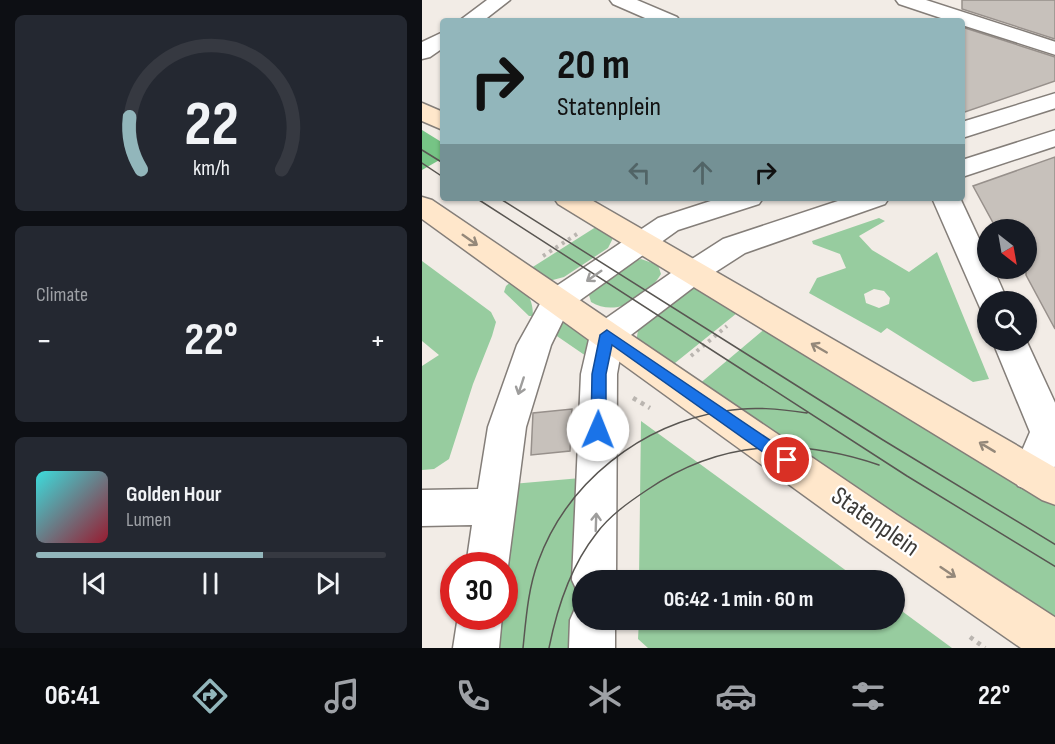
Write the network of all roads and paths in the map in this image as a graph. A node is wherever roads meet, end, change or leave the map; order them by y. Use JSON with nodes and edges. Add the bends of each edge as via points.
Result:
{"nodes":[{"id":1,"x":500,"y":0,"type":"edge"},
{"id":2,"x":620,"y":0,"type":"edge"},
{"id":3,"x":906,"y":0,"type":"edge"},
{"id":4,"x":473,"y":18,"type":"edge"},
{"id":5,"x":664,"y":18,"type":"edge"},
{"id":6,"x":961,"y":18,"type":"edge"},
{"id":7,"x":965,"y":19,"type":"edge"},
{"id":8,"x":440,"y":40,"type":"edge"},
{"id":9,"x":1055,"y":49,"type":"edge"},
{"id":10,"x":422,"y":52,"type":"edge"},
{"id":11,"x":1055,"y":100,"type":"edge"},
{"id":12,"x":422,"y":110,"type":"edge"},
{"id":13,"x":440,"y":121,"type":"edge"},
{"id":14,"x":965,"y":129,"type":"edge"},
{"id":15,"x":1055,"y":136,"type":"edge"},
{"id":16,"x":965,"y":168,"type":"edge"},
{"id":17,"x":573,"y":201,"type":"edge"},
{"id":18,"x":740,"y":201,"type":"edge"},
{"id":19,"x":866,"y":201,"type":"edge"},
{"id":20,"x":947,"y":201,"type":"edge"},
{"id":21,"x":422,"y":206,"type":"edge"},
{"id":22,"x":642,"y":243,"type":"junction"},
{"id":23,"x":692,"y":273,"type":"junction"},
{"id":24,"x":987,"y":291,"type":"edge"},
{"id":25,"x":557,"y":301,"type":"junction"},
{"id":26,"x":749,"y":307,"type":"junction"},
{"id":27,"x":607,"y":335,"type":"junction"},
{"id":28,"x":1014,"y":351,"type":"edge"},
{"id":29,"x":667,"y":377,"type":"junction"},
{"id":30,"x":638,"y":402,"type":"dead end"},
{"id":31,"x":1044,"y":481,"type":"edge"},
{"id":32,"x":495,"y":507,"type":"junction"},
{"id":33,"x":422,"y":508,"type":"edge"},
{"id":34,"x":489,"y":552,"type":"edge"},
{"id":35,"x":594,"y":570,"type":"edge"},
{"id":36,"x":478,"y":630,"type":"edge"},
{"id":37,"x":593,"y":630,"type":"edge"},
{"id":38,"x":1055,"y":645,"type":"edge"},
{"id":39,"x":476,"y":648,"type":"edge"},
{"id":40,"x":592,"y":648,"type":"edge"}],
"edges":[{"from":1,"to":4,"type":"street"},
{"from":2,"to":5,"type":"street"},
{"from":3,"to":6,"type":"street"},
{"from":7,"to":9,"type":"street"},
{"from":8,"to":10,"type":"street"},
{"from":11,"to":14,"type":"street"},
{"from":12,"to":13,"type":"street"},
{"from":15,"to":16,"type":"street"},
{"from":17,"to":22,"type":"street"},
{"from":18,"to":22,"type":"street","via":[[668,224]]},
{"from":19,"to":23,"type":"street","via":[[750,239]]},
{"from":20,"to":24,"type":"street"},
{"from":21,"to":25,"type":"street","name":"Statenplein","one_way":true},
{"from":22,"to":23,"type":"street"},
{"from":22,"to":25,"type":"street","one_way":true},
{"from":23,"to":26,"type":"street"},
{"from":23,"to":27,"type":"street"},
{"from":25,"to":27,"type":"street","name":"Statenplein"},
{"from":25,"to":32,"type":"street","one_way":true,"via":[[534,345],[508,427]]},
{"from":26,"to":29,"type":"path"},
{"from":31,"to":26,"type":"street","one_way":true},
{"from":27,"to":29,"type":"street","name":"Statenplein"},
{"from":35,"to":27,"type":"street","one_way":true,"via":[[599,374]]},
{"from":28,"to":31,"type":"street","via":[[1049,432]]},
{"from":29,"to":30,"type":"path"},
{"from":29,"to":38,"type":"street","name":"Statenplein","one_way":true},
{"from":32,"to":33,"type":"street"},
{"from":32,"to":34,"type":"street"},
{"from":36,"to":39,"type":"street"},
{"from":37,"to":40,"type":"street"}]}
